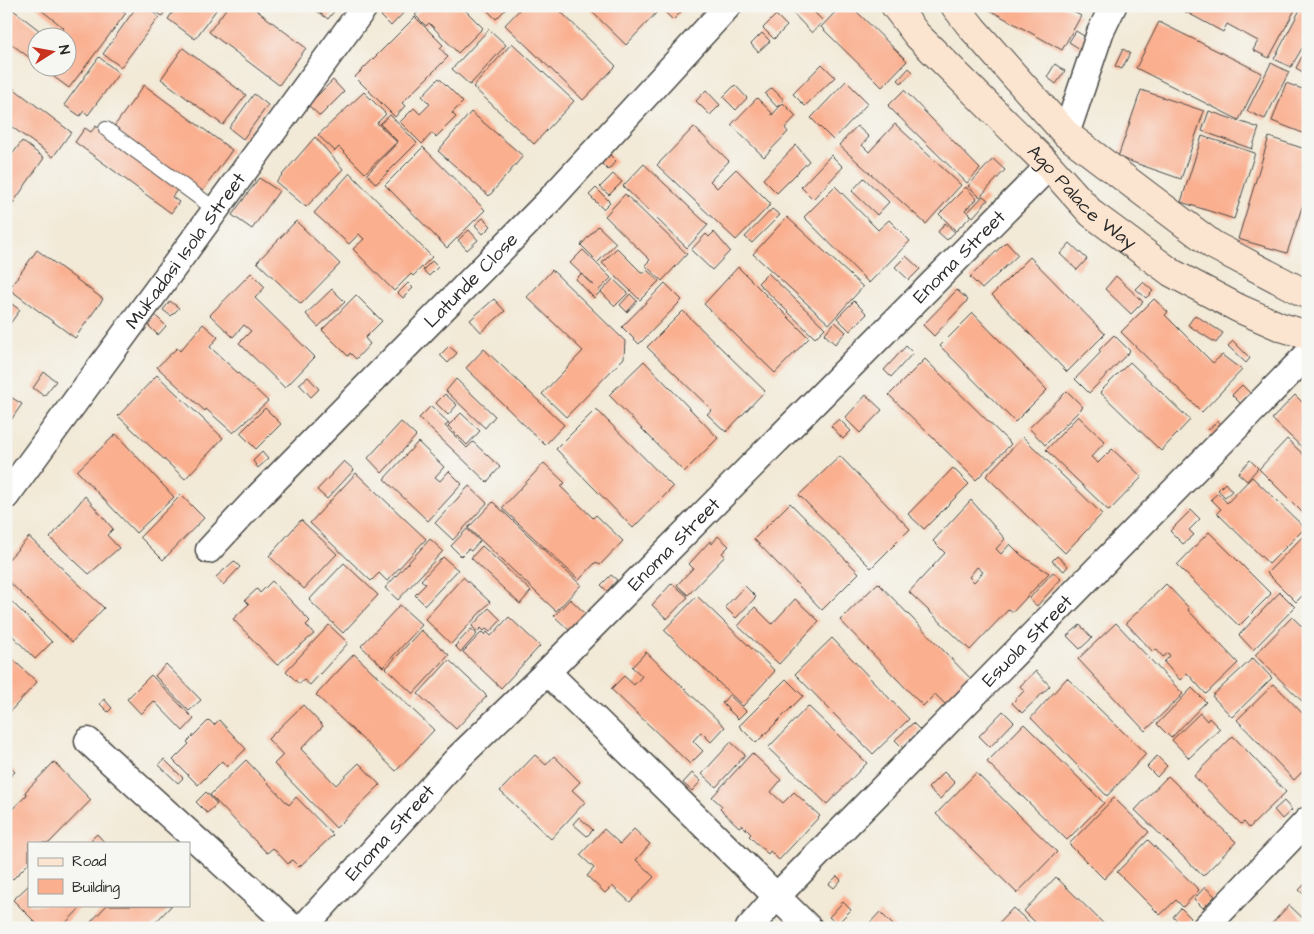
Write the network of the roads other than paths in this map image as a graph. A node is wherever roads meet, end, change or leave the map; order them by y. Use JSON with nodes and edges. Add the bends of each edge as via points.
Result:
{"nodes":[{"id":1,"x":365,"y":6,"type":"edge"},
{"id":2,"x":728,"y":6,"type":"edge"},
{"id":3,"x":895,"y":6,"type":"edge"},
{"id":4,"x":955,"y":6,"type":"edge"},
{"id":5,"x":1113,"y":6,"type":"edge"},
{"id":6,"x":106,"y":129,"type":"dead end"},
{"id":7,"x":1066,"y":134,"type":"junction"},
{"id":8,"x":1049,"y":166,"type":"junction"},
{"id":9,"x":216,"y":210,"type":"junction"},
{"id":10,"x":1308,"y":294,"type":"edge"},
{"id":11,"x":1308,"y":335,"type":"edge"},
{"id":12,"x":1308,"y":354,"type":"edge"},
{"id":13,"x":6,"y":496,"type":"edge"},
{"id":14,"x":209,"y":550,"type":"dead end"},
{"id":15,"x":547,"y":672,"type":"junction"},
{"id":16,"x":88,"y":741,"type":"dead end"},
{"id":17,"x":1308,"y":820,"type":"edge"},
{"id":18,"x":777,"y":896,"type":"junction"},
{"id":19,"x":293,"y":928,"type":"edge"},
{"id":20,"x":304,"y":928,"type":"edge"},
{"id":21,"x":749,"y":928,"type":"edge"},
{"id":22,"x":808,"y":928,"type":"edge"},
{"id":23,"x":1205,"y":928,"type":"edge"}],
"edges":[{"from":1,"to":9,"type":"street","name":"Mukadasi Isola Street"},
{"from":2,"to":14,"type":"street","name":"Latunde Close","via":[[546,204]]},
{"from":3,"to":8,"type":"main road","name":"Ago Palace Way","via":[[917,35]]},
{"from":4,"to":7,"type":"main road","name":"Ago Palace Way"},
{"from":5,"to":7,"type":"street","via":[[1100,33]]},
{"from":6,"to":9,"type":"lane"},
{"from":7,"to":10,"type":"main road","name":"Ago Palace Way","via":[[1213,245]]},
{"from":8,"to":11,"type":"main road","name":"Ago Palace Way","via":[[1092,214],[1172,273],[1238,308]]},
{"from":8,"to":15,"type":"street","name":"Enoma Street"},
{"from":9,"to":13,"type":"street","name":"Mukadasi Isola Street"},
{"from":12,"to":18,"type":"street","name":"Esuola Street"},
{"from":15,"to":18,"type":"street"},
{"from":15,"to":20,"type":"street","name":"Enoma Street","via":[[458,758]]},
{"from":16,"to":19,"type":"street"},
{"from":17,"to":23,"type":"street"},
{"from":18,"to":21,"type":"street","name":"Esuola Street"},
{"from":18,"to":22,"type":"street"}]}
